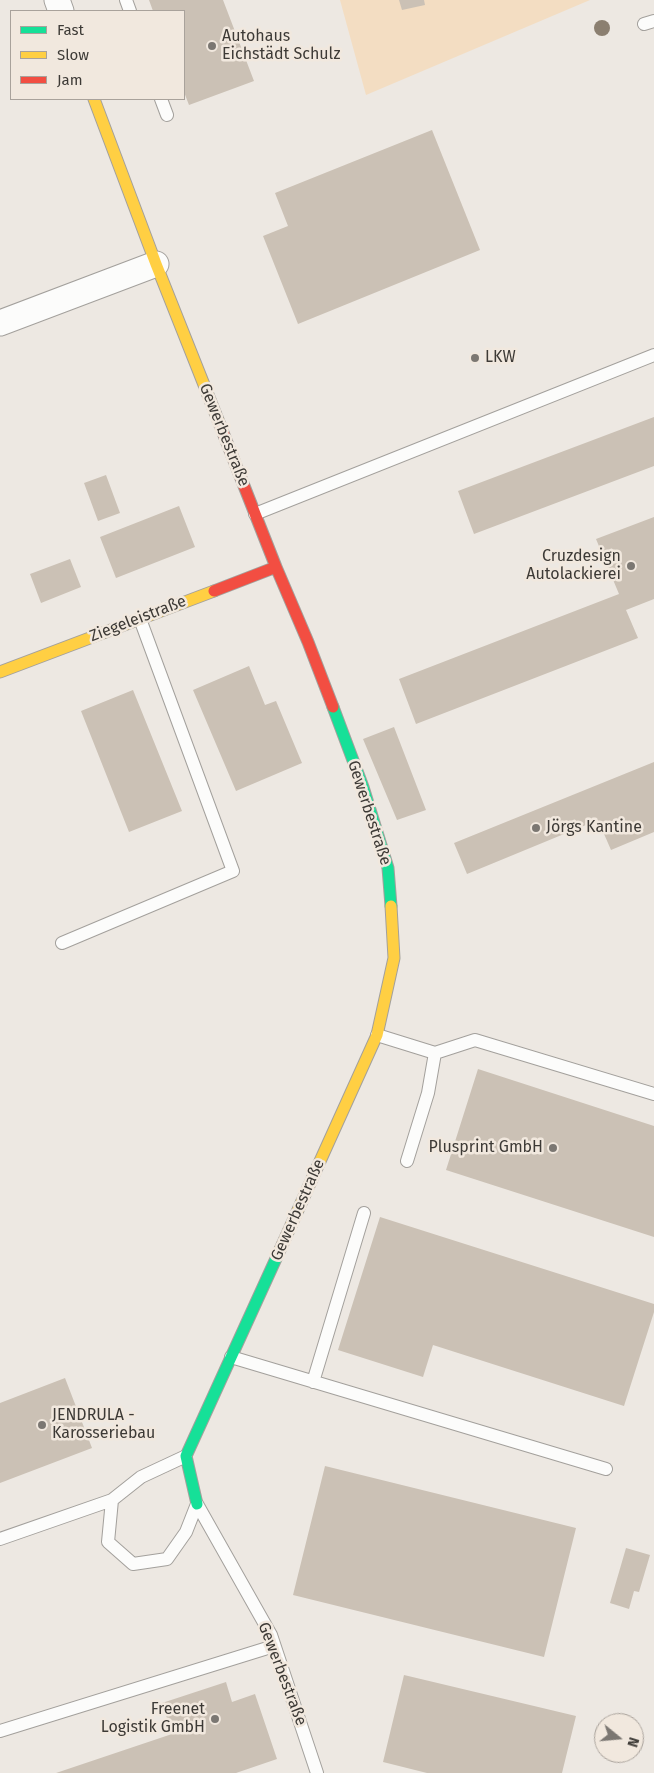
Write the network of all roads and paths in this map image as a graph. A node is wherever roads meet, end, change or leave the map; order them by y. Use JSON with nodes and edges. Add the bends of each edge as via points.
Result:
{"nodes":[{"id":1,"x":94,"y":100,"type":"edge"},
{"id":2,"x":161,"y":100,"type":"edge"},
{"id":3,"x":167,"y":116,"type":"dead end"},
{"id":4,"x":156,"y":264,"type":"junction"},
{"id":5,"x":0,"y":323,"type":"edge"},
{"id":6,"x":654,"y":355,"type":"edge"},
{"id":7,"x":255,"y":514,"type":"junction"},
{"id":8,"x":276,"y":567,"type":"junction"},
{"id":9,"x":140,"y":619,"type":"junction"},
{"id":10,"x":0,"y":672,"type":"edge"},
{"id":11,"x":62,"y":943,"type":"dead end"},
{"id":12,"x":377,"y":1035,"type":"junction"},
{"id":13,"x":435,"y":1053,"type":"junction"},
{"id":14,"x":654,"y":1094,"type":"edge"},
{"id":15,"x":407,"y":1161,"type":"dead end"},
{"id":16,"x":364,"y":1213,"type":"dead end"},
{"id":17,"x":231,"y":1357,"type":"junction"},
{"id":18,"x":312,"y":1382,"type":"junction"},
{"id":19,"x":186,"y":1456,"type":"junction"},
{"id":20,"x":606,"y":1469,"type":"dead end"},
{"id":21,"x":112,"y":1500,"type":"junction"},
{"id":22,"x":197,"y":1504,"type":"junction"},
{"id":23,"x":0,"y":1539,"type":"edge"},
{"id":24,"x":274,"y":1646,"type":"junction"},
{"id":25,"x":0,"y":1731,"type":"edge"},
{"id":26,"x":317,"y":1773,"type":"edge"}],
"edges":[{"from":1,"to":4,"type":"street","name":"Gewerbestraße"},
{"from":2,"to":3,"type":"lane"},
{"from":4,"to":5,"type":"street"},
{"from":4,"to":7,"type":"street","name":"Gewerbestraße"},
{"from":6,"to":7,"type":"lane"},
{"from":7,"to":8,"type":"street","name":"Gewerbestraße"},
{"from":8,"to":9,"type":"street","name":"Ziegeleistraße"},
{"from":8,"to":12,"type":"street","name":"Gewerbestraße","via":[[363,787],[388,868],[394,958]]},
{"from":9,"to":10,"type":"street","name":"Ziegeleistraße"},
{"from":9,"to":11,"type":"lane","via":[[233,870]]},
{"from":12,"to":13,"type":"lane"},
{"from":12,"to":17,"type":"street","name":"Gewerbestraße"},
{"from":13,"to":14,"type":"lane","via":[[475,1040]]},
{"from":13,"to":15,"type":"lane","via":[[428,1093]]},
{"from":16,"to":18,"type":"lane"},
{"from":17,"to":18,"type":"lane"},
{"from":17,"to":19,"type":"street","name":"Gewerbestraße"},
{"from":18,"to":20,"type":"lane"},
{"from":19,"to":21,"type":"lane","via":[[141,1478]]},
{"from":19,"to":22,"type":"street","name":"Gewerbestraße"},
{"from":21,"to":22,"type":"lane","via":[[108,1542],[133,1564],[167,1559],[186,1532]]},
{"from":21,"to":23,"type":"lane"},
{"from":22,"to":24,"type":"lane","name":"Gewerbestraße","via":[[271,1635]]},
{"from":24,"to":25,"type":"lane"},
{"from":24,"to":26,"type":"lane","name":"Gewerbestraße"}]}
